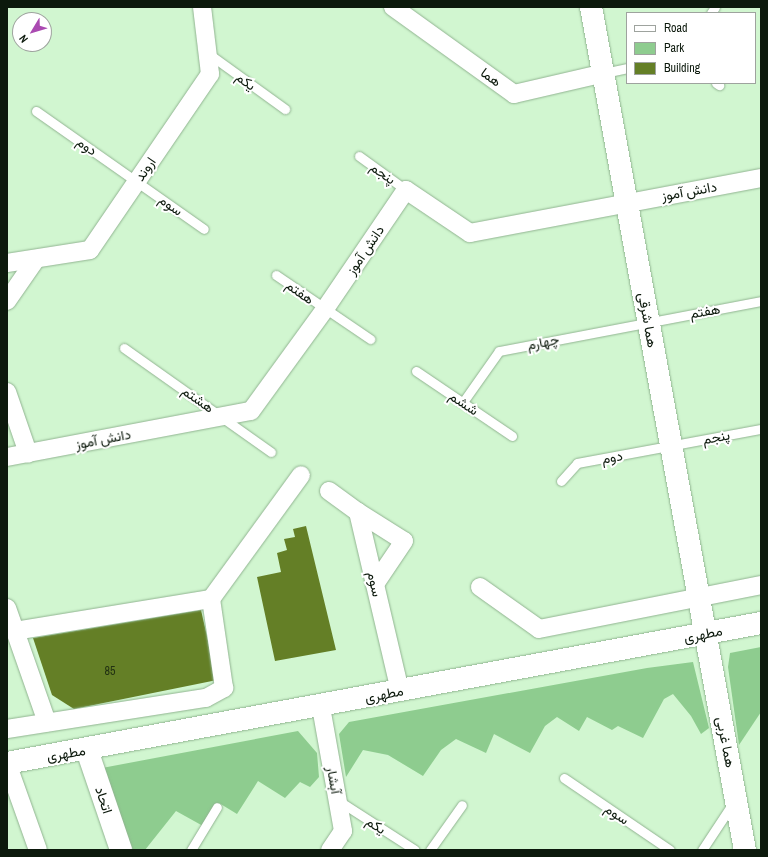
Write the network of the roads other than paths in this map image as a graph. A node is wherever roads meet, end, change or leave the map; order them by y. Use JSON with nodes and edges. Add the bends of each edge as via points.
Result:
{"nodes":[{"id":1,"x":202,"y":7,"type":"edge"},
{"id":2,"x":393,"y":7,"type":"edge"},
{"id":3,"x":591,"y":7,"type":"edge"},
{"id":4,"x":207,"y":53,"type":"junction"},
{"id":5,"x":626,"y":68,"type":"edge"},
{"id":6,"x":604,"y":73,"type":"junction"},
{"id":7,"x":285,"y":109,"type":"dead end"},
{"id":8,"x":36,"y":111,"type":"dead end"},
{"id":9,"x":359,"y":156,"type":"dead end"},
{"id":10,"x":761,"y":178,"type":"edge"},
{"id":11,"x":137,"y":181,"type":"junction"},
{"id":12,"x":406,"y":190,"type":"junction"},
{"id":13,"x":626,"y":202,"type":"junction"},
{"id":14,"x":204,"y":229,"type":"dead end"},
{"id":15,"x":36,"y":258,"type":"junction"},
{"id":16,"x":7,"y":263,"type":"edge"},
{"id":17,"x":276,"y":275,"type":"dead end"},
{"id":18,"x":7,"y":301,"type":"edge"},
{"id":19,"x":761,"y":301,"type":"edge"},
{"id":20,"x":325,"y":310,"type":"junction"},
{"id":21,"x":648,"y":322,"type":"junction"},
{"id":22,"x":370,"y":340,"type":"dead end"},
{"id":23,"x":124,"y":348,"type":"dead end"},
{"id":24,"x":416,"y":371,"type":"dead end"},
{"id":25,"x":7,"y":392,"type":"edge"},
{"id":26,"x":463,"y":402,"type":"junction"},
{"id":27,"x":222,"y":416,"type":"junction"},
{"id":28,"x":761,"y":429,"type":"edge"},
{"id":29,"x":512,"y":436,"type":"dead end"},
{"id":30,"x":671,"y":446,"type":"junction"},
{"id":31,"x":271,"y":452,"type":"dead end"},
{"id":32,"x":28,"y":453,"type":"junction"},
{"id":33,"x":7,"y":457,"type":"edge"},
{"id":34,"x":301,"y":474,"type":"dead end"},
{"id":35,"x":561,"y":481,"type":"dead end"},
{"id":36,"x":329,"y":491,"type":"dead end"},
{"id":37,"x":358,"y":512,"type":"junction"},
{"id":38,"x":375,"y":584,"type":"junction"},
{"id":39,"x":761,"y":585,"type":"edge"},
{"id":40,"x":480,"y":587,"type":"dead end"},
{"id":41,"x":700,"y":597,"type":"junction"},
{"id":42,"x":211,"y":600,"type":"junction"},
{"id":43,"x":7,"y":608,"type":"edge"},
{"id":44,"x":761,"y":623,"type":"edge"},
{"id":45,"x":15,"y":631,"type":"junction"},
{"id":46,"x":705,"y":634,"type":"junction"},
{"id":47,"x":400,"y":691,"type":"junction"},
{"id":48,"x":321,"y":706,"type":"junction"},
{"id":49,"x":47,"y":722,"type":"junction"},
{"id":50,"x":7,"y":729,"type":"edge"},
{"id":51,"x":87,"y":750,"type":"junction"},
{"id":52,"x":7,"y":763,"type":"edge"},
{"id":53,"x":564,"y":778,"type":"dead end"},
{"id":54,"x":737,"y":797,"type":"junction"},
{"id":55,"x":337,"y":800,"type":"junction"},
{"id":56,"x":462,"y":805,"type":"dead end"},
{"id":57,"x":217,"y":807,"type":"dead end"},
{"id":58,"x":38,"y":850,"type":"edge"},
{"id":59,"x":121,"y":850,"type":"edge"},
{"id":60,"x":191,"y":850,"type":"edge"},
{"id":61,"x":330,"y":850,"type":"edge"},
{"id":62,"x":415,"y":850,"type":"edge"},
{"id":63,"x":430,"y":850,"type":"edge"},
{"id":64,"x":670,"y":850,"type":"edge"},
{"id":65,"x":702,"y":850,"type":"edge"},
{"id":66,"x":745,"y":850,"type":"edge"}],
"edges":[{"from":1,"to":4,"type":"street","name":"اروند"},
{"from":2,"to":6,"type":"street","name":"هما","via":[[514,94]]},
{"from":3,"to":6,"type":"street","name":"هما شرقی"},
{"from":4,"to":7,"type":"lane","name":"یکم"},
{"from":4,"to":11,"type":"street","name":"اروند","via":[[210,74]]},
{"from":5,"to":6,"type":"lane"},
{"from":6,"to":13,"type":"street","name":"هما شرقی"},
{"from":8,"to":11,"type":"lane","name":"دوم"},
{"from":9,"to":12,"type":"lane","name":"پنجم"},
{"from":10,"to":13,"type":"street","name":"دانش آموز"},
{"from":11,"to":14,"type":"lane","name":"سوم"},
{"from":11,"to":15,"type":"street","name":"اروند","via":[[90,250]]},
{"from":12,"to":13,"type":"street","name":"دانش آموز","via":[[470,233]]},
{"from":12,"to":20,"type":"street","name":"دانش آموز"},
{"from":13,"to":21,"type":"street","name":"هما شرقی"},
{"from":15,"to":16,"type":"street","name":"اروند"},
{"from":15,"to":18,"type":"street"},
{"from":17,"to":20,"type":"lane","name":"هفتم"},
{"from":19,"to":21,"type":"lane","name":"هفتم"},
{"from":20,"to":22,"type":"lane"},
{"from":20,"to":27,"type":"street","name":"دانش آموز","via":[[251,411]]},
{"from":21,"to":26,"type":"lane","name":"چهارم","via":[[499,351]]},
{"from":21,"to":30,"type":"street","name":"هما شرقی"},
{"from":23,"to":27,"type":"lane","name":"هشتم"},
{"from":24,"to":26,"type":"lane","name":"ششم"},
{"from":25,"to":32,"type":"street"},
{"from":26,"to":29,"type":"lane","name":"ششم"},
{"from":27,"to":31,"type":"lane","name":"هشتم"},
{"from":27,"to":32,"type":"street","name":"دانش آموز"},
{"from":28,"to":30,"type":"lane","name":"پنجم"},
{"from":30,"to":35,"type":"lane","name":"دوم","via":[[577,463]]},
{"from":30,"to":41,"type":"street","name":"هما شرقی"},
{"from":32,"to":33,"type":"street","name":"دانش آموز"},
{"from":34,"to":42,"type":"street"},
{"from":36,"to":37,"type":"street"},
{"from":37,"to":38,"type":"street","name":"سوم"},
{"from":37,"to":38,"type":"street","via":[[404,541]]},
{"from":38,"to":47,"type":"street","name":"سوم"},
{"from":39,"to":41,"type":"street"},
{"from":40,"to":41,"type":"street","via":[[539,629]]},
{"from":41,"to":46,"type":"street","name":"هما شرقی"},
{"from":42,"to":45,"type":"street"},
{"from":42,"to":49,"type":"street","via":[[224,688],[206,698]]},
{"from":43,"to":45,"type":"street"},
{"from":44,"to":46,"type":"street","name":"مطهری"},
{"from":45,"to":49,"type":"street"},
{"from":46,"to":47,"type":"street","name":"مطهری"},
{"from":46,"to":54,"type":"street","name":"هما غربی"},
{"from":47,"to":48,"type":"street","name":"مطهری"},
{"from":48,"to":51,"type":"street","name":"مطهری"},
{"from":48,"to":55,"type":"street","name":"آبشار"},
{"from":49,"to":50,"type":"street"},
{"from":51,"to":52,"type":"street","name":"مطهری"},
{"from":51,"to":59,"type":"street","name":"اتحاد"},
{"from":52,"to":58,"type":"street"},
{"from":53,"to":64,"type":"lane","name":"سوم"},
{"from":54,"to":65,"type":"lane"},
{"from":54,"to":66,"type":"street","name":"هما غربی"},
{"from":55,"to":61,"type":"street","name":"آبشار","via":[[343,831]]},
{"from":55,"to":62,"type":"lane","name":"یکم"},
{"from":56,"to":63,"type":"lane"},
{"from":57,"to":60,"type":"lane"}]}
